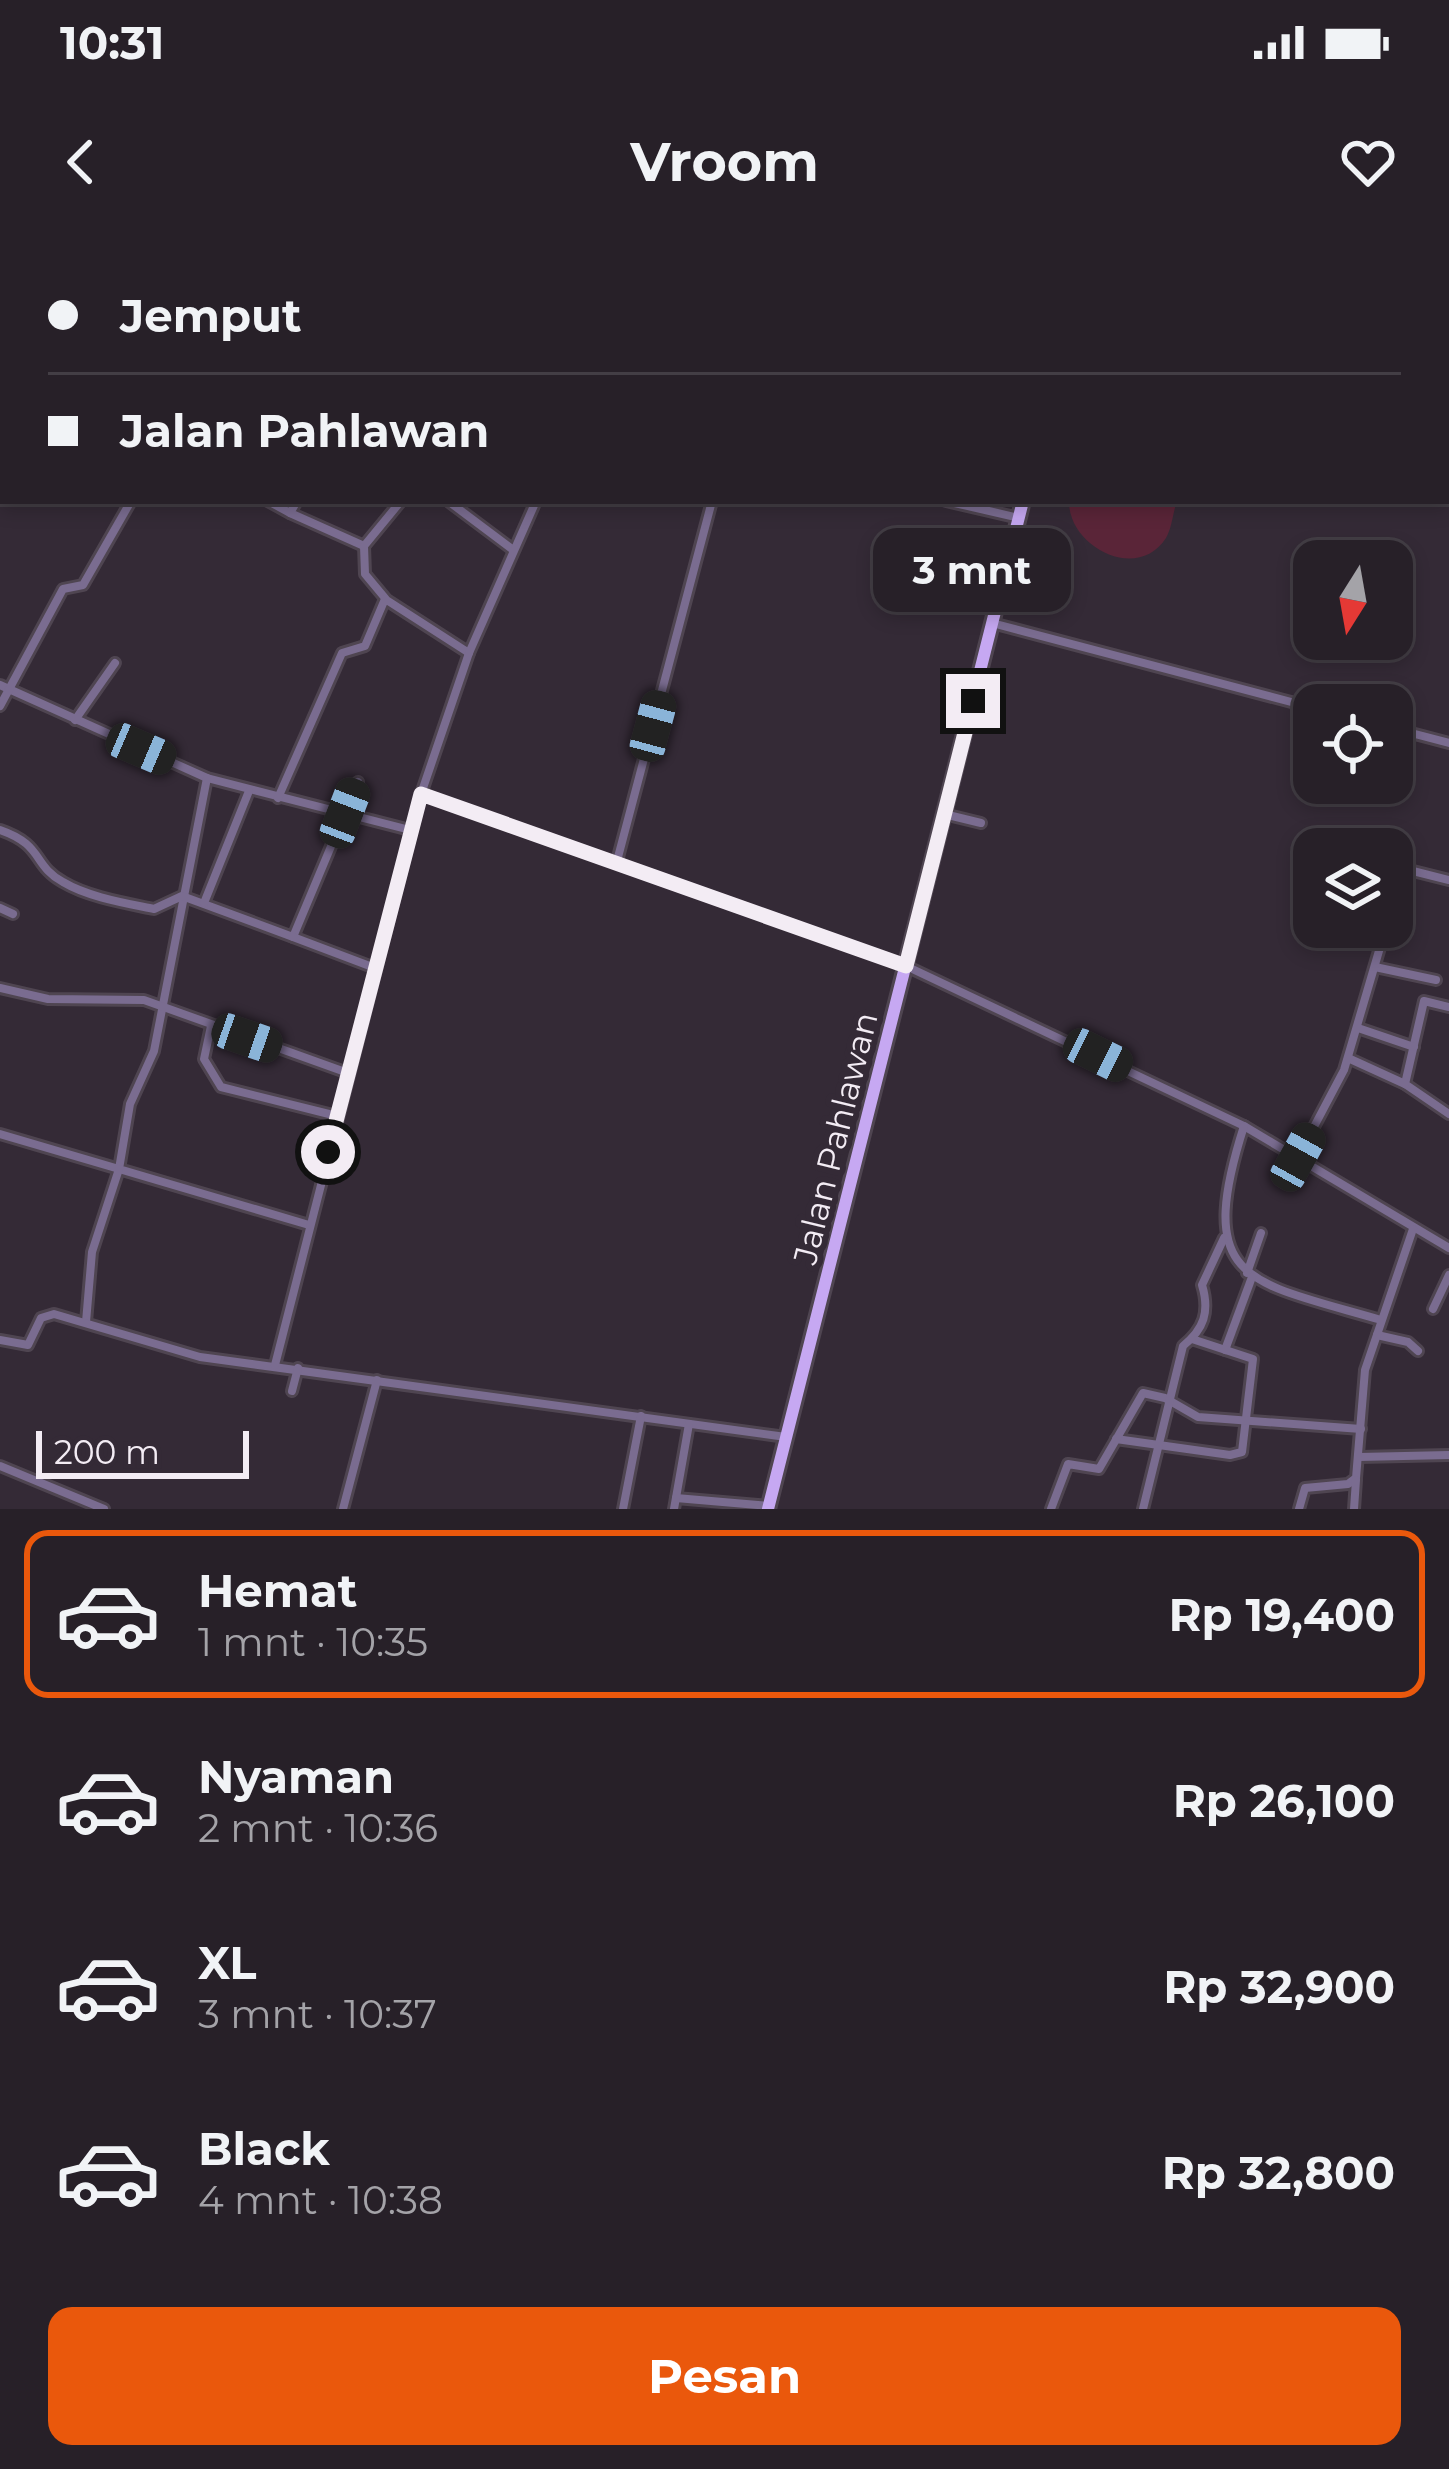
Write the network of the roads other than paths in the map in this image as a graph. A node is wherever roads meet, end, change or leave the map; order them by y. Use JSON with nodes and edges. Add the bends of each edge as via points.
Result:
{"nodes":[{"id":1,"x":129,"y":504,"type":"edge"},
{"id":2,"x":274,"y":504,"type":"edge"},
{"id":3,"x":295,"y":504,"type":"edge"},
{"id":4,"x":399,"y":504,"type":"edge"},
{"id":5,"x":452,"y":504,"type":"edge"},
{"id":6,"x":534,"y":504,"type":"edge"},
{"id":7,"x":711,"y":504,"type":"edge"},
{"id":8,"x":959,"y":504,"type":"edge"},
{"id":9,"x":1022,"y":504,"type":"edge"},
{"id":10,"x":290,"y":513,"type":"junction"},
{"id":11,"x":1019,"y":518,"type":"junction"},
{"id":12,"x":364,"y":546,"type":"junction"},
{"id":13,"x":512,"y":549,"type":"junction"},
{"id":14,"x":386,"y":598,"type":"junction"},
{"id":15,"x":992,"y":623,"type":"junction"},
{"id":16,"x":469,"y":653,"type":"junction"},
{"id":17,"x":115,"y":663,"type":"dead end"},
{"id":18,"x":0,"y":685,"type":"edge"},
{"id":19,"x":11,"y":690,"type":"junction"},
{"id":20,"x":1293,"y":702,"type":"edge"},
{"id":21,"x":0,"y":706,"type":"edge"},
{"id":22,"x":75,"y":720,"type":"junction"},
{"id":23,"x":1413,"y":734,"type":"edge"},
{"id":24,"x":1449,"y":743,"type":"edge"},
{"id":25,"x":207,"y":778,"type":"junction"},
{"id":26,"x":358,"y":782,"type":"dead end"},
{"id":27,"x":249,"y":791,"type":"junction"},
{"id":28,"x":421,"y":794,"type":"junction"},
{"id":29,"x":278,"y":798,"type":"junction"},
{"id":30,"x":345,"y":813,"type":"junction"},
{"id":31,"x":944,"y":814,"type":"junction"},
{"id":32,"x":981,"y":823,"type":"dead end"},
{"id":33,"x":0,"y":830,"type":"edge"},
{"id":34,"x":410,"y":830,"type":"junction"},
{"id":35,"x":617,"y":861,"type":"junction"},
{"id":36,"x":1413,"y":871,"type":"edge"},
{"id":37,"x":1449,"y":880,"type":"edge"},
{"id":38,"x":182,"y":896,"type":"junction"},
{"id":39,"x":204,"y":903,"type":"junction"},
{"id":40,"x":0,"y":908,"type":"edge"},
{"id":41,"x":13,"y":914,"type":"dead end"},
{"id":42,"x":293,"y":938,"type":"junction"},
{"id":43,"x":1380,"y":948,"type":"edge"},
{"id":44,"x":906,"y":966,"type":"junction"},
{"id":45,"x":1375,"y":967,"type":"junction"},
{"id":46,"x":375,"y":968,"type":"junction"},
{"id":47,"x":1436,"y":980,"type":"dead end"},
{"id":48,"x":0,"y":988,"type":"edge"},
{"id":49,"x":159,"y":1005,"type":"junction"},
{"id":50,"x":1449,"y":1007,"type":"edge"},
{"id":51,"x":211,"y":1026,"type":"junction"},
{"id":52,"x":1358,"y":1028,"type":"junction"},
{"id":53,"x":1414,"y":1047,"type":"junction"},
{"id":54,"x":1348,"y":1058,"type":"junction"},
{"id":55,"x":348,"y":1073,"type":"junction"},
{"id":56,"x":1405,"y":1084,"type":"junction"},
{"id":57,"x":1449,"y":1114,"type":"edge"},
{"id":58,"x":337,"y":1116,"type":"junction"},
{"id":59,"x":1244,"y":1126,"type":"junction"},
{"id":60,"x":0,"y":1134,"type":"edge"},
{"id":61,"x":1298,"y":1157,"type":"junction"},
{"id":62,"x":119,"y":1169,"type":"junction"},
{"id":63,"x":309,"y":1225,"type":"junction"},
{"id":64,"x":1414,"y":1229,"type":"junction"},
{"id":65,"x":1261,"y":1233,"type":"dead end"},
{"id":66,"x":1224,"y":1238,"type":"junction"},
{"id":67,"x":1449,"y":1248,"type":"edge"},
{"id":68,"x":1250,"y":1275,"type":"junction"},
{"id":69,"x":1449,"y":1275,"type":"edge"},
{"id":70,"x":1433,"y":1309,"type":"dead end"},
{"id":71,"x":1381,"y":1320,"type":"junction"},
{"id":72,"x":86,"y":1322,"type":"junction"},
{"id":73,"x":1377,"y":1335,"type":"junction"},
{"id":74,"x":0,"y":1340,"type":"edge"},
{"id":75,"x":1192,"y":1340,"type":"junction"},
{"id":76,"x":1226,"y":1350,"type":"junction"},
{"id":77,"x":1418,"y":1351,"type":"dead end"},
{"id":78,"x":275,"y":1365,"type":"junction"},
{"id":79,"x":298,"y":1368,"type":"junction"},
{"id":80,"x":377,"y":1380,"type":"junction"},
{"id":81,"x":292,"y":1391,"type":"dead end"},
{"id":82,"x":1169,"y":1400,"type":"junction"},
{"id":83,"x":641,"y":1416,"type":"junction"},
{"id":84,"x":1246,"y":1419,"type":"junction"},
{"id":85,"x":688,"y":1424,"type":"junction"},
{"id":86,"x":1361,"y":1429,"type":"junction"},
{"id":87,"x":788,"y":1437,"type":"junction"},
{"id":88,"x":1116,"y":1438,"type":"junction"},
{"id":89,"x":1158,"y":1446,"type":"junction"},
{"id":90,"x":1449,"y":1455,"type":"edge"},
{"id":91,"x":1360,"y":1457,"type":"junction"},
{"id":92,"x":0,"y":1466,"type":"edge"},
{"id":93,"x":1356,"y":1478,"type":"junction"},
{"id":94,"x":676,"y":1498,"type":"junction"},
{"id":95,"x":768,"y":1508,"type":"edge"},
{"id":96,"x":104,"y":1509,"type":"edge"},
{"id":97,"x":343,"y":1509,"type":"edge"},
{"id":98,"x":623,"y":1509,"type":"edge"},
{"id":99,"x":674,"y":1509,"type":"edge"},
{"id":100,"x":1051,"y":1509,"type":"edge"},
{"id":101,"x":1143,"y":1509,"type":"edge"},
{"id":102,"x":1299,"y":1509,"type":"edge"},
{"id":103,"x":1354,"y":1509,"type":"edge"}],
"edges":[{"from":1,"to":19,"type":"street","via":[[82,585],[63,590],[46,614]]},
{"from":2,"to":10,"type":"street"},
{"from":3,"to":10,"type":"street"},
{"from":4,"to":12,"type":"street"},
{"from":5,"to":13,"type":"street"},
{"from":6,"to":13,"type":"street"},
{"from":7,"to":35,"type":"street"},
{"from":8,"to":11,"type":"street"},
{"from":9,"to":11,"type":"main road","name":"Jalan Pahlawan"},
{"from":10,"to":12,"type":"street"},
{"from":11,"to":15,"type":"main road","name":"Jalan Pahlawan"},
{"from":12,"to":14,"type":"street","via":[[365,574]]},
{"from":13,"to":16,"type":"street"},
{"from":14,"to":16,"type":"street"},
{"from":14,"to":29,"type":"street","via":[[365,646],[342,653]]},
{"from":15,"to":20,"type":"street"},
{"from":15,"to":31,"type":"main road","name":"Jalan Pahlawan"},
{"from":16,"to":28,"type":"street"},
{"from":17,"to":22,"type":"street"},
{"from":18,"to":19,"type":"street"},
{"from":19,"to":21,"type":"street"},
{"from":19,"to":22,"type":"street"},
{"from":22,"to":25,"type":"street"},
{"from":23,"to":24,"type":"street"},
{"from":25,"to":27,"type":"street"},
{"from":25,"to":38,"type":"street"},
{"from":26,"to":30,"type":"street"},
{"from":27,"to":29,"type":"street"},
{"from":27,"to":39,"type":"street"},
{"from":28,"to":34,"type":"street"},
{"from":28,"to":35,"type":"street"},
{"from":29,"to":30,"type":"street"},
{"from":30,"to":34,"type":"street"},
{"from":30,"to":42,"type":"street"},
{"from":31,"to":32,"type":"street"},
{"from":31,"to":44,"type":"main road","name":"Jalan Pahlawan"},
{"from":33,"to":38,"type":"street","via":[[28,839],[71,886],[154,909]]},
{"from":34,"to":46,"type":"street"},
{"from":35,"to":44,"type":"street"},
{"from":36,"to":37,"type":"street"},
{"from":38,"to":39,"type":"street"},
{"from":38,"to":49,"type":"street"},
{"from":39,"to":42,"type":"street"},
{"from":40,"to":41,"type":"street"},
{"from":42,"to":46,"type":"street"},
{"from":43,"to":45,"type":"street"},
{"from":44,"to":59,"type":"street"},
{"from":44,"to":87,"type":"main road","name":"Jalan Pahlawan"},
{"from":45,"to":47,"type":"street"},
{"from":45,"to":52,"type":"street"},
{"from":46,"to":55,"type":"street"},
{"from":48,"to":49,"type":"street"},
{"from":49,"to":51,"type":"street"},
{"from":49,"to":62,"type":"street","via":[[154,1051],[131,1099]]},
{"from":50,"to":53,"type":"street","via":[[1424,1001]]},
{"from":51,"to":55,"type":"street"},
{"from":51,"to":58,"type":"street","via":[[204,1059],[221,1087]]},
{"from":52,"to":53,"type":"street"},
{"from":52,"to":54,"type":"street"},
{"from":53,"to":56,"type":"street"},
{"from":54,"to":56,"type":"street"},
{"from":54,"to":61,"type":"street"},
{"from":55,"to":58,"type":"street"},
{"from":56,"to":57,"type":"street"},
{"from":58,"to":63,"type":"street"},
{"from":59,"to":61,"type":"street"},
{"from":59,"to":66,"type":"street","via":[[1222,1203]]},
{"from":60,"to":62,"type":"street"},
{"from":61,"to":64,"type":"street"},
{"from":62,"to":63,"type":"street"},
{"from":62,"to":72,"type":"street","via":[[92,1252]]},
{"from":63,"to":78,"type":"street"},
{"from":64,"to":67,"type":"street"},
{"from":64,"to":71,"type":"street"},
{"from":65,"to":68,"type":"street"},
{"from":66,"to":68,"type":"street"},
{"from":66,"to":75,"type":"street","via":[[1202,1285],[1207,1310]]},
{"from":68,"to":71,"type":"street"},
{"from":68,"to":76,"type":"street"},
{"from":69,"to":70,"type":"street"},
{"from":71,"to":73,"type":"street"},
{"from":72,"to":74,"type":"street","via":[[49,1314],[28,1346]]},
{"from":72,"to":78,"type":"street","via":[[179,1353]]},
{"from":73,"to":77,"type":"street"},
{"from":73,"to":86,"type":"street"},
{"from":75,"to":76,"type":"street"},
{"from":75,"to":82,"type":"street","via":[[1183,1346]]},
{"from":76,"to":84,"type":"street","via":[[1252,1359]]},
{"from":78,"to":79,"type":"street"},
{"from":79,"to":80,"type":"street"},
{"from":79,"to":81,"type":"street"},
{"from":80,"to":83,"type":"street"},
{"from":80,"to":97,"type":"street"},
{"from":82,"to":84,"type":"street","via":[[1194,1416]]},
{"from":82,"to":88,"type":"street","via":[[1138,1396]]},
{"from":82,"to":89,"type":"street"},
{"from":83,"to":85,"type":"street"},
{"from":83,"to":98,"type":"street"},
{"from":84,"to":86,"type":"street"},
{"from":84,"to":89,"type":"street","via":[[1237,1455]]},
{"from":85,"to":87,"type":"street"},
{"from":85,"to":94,"type":"street"},
{"from":86,"to":91,"type":"street"},
{"from":87,"to":95,"type":"main road","name":"Jalan Pahlawan"},
{"from":88,"to":89,"type":"street"},
{"from":88,"to":100,"type":"street","via":[[1096,1471],[1068,1464]]},
{"from":89,"to":101,"type":"street"},
{"from":90,"to":91,"type":"street"},
{"from":91,"to":93,"type":"street"},
{"from":92,"to":96,"type":"street"},
{"from":93,"to":102,"type":"street","via":[[1306,1488]]},
{"from":93,"to":103,"type":"street"},
{"from":94,"to":95,"type":"street"},
{"from":94,"to":99,"type":"street"}]}
